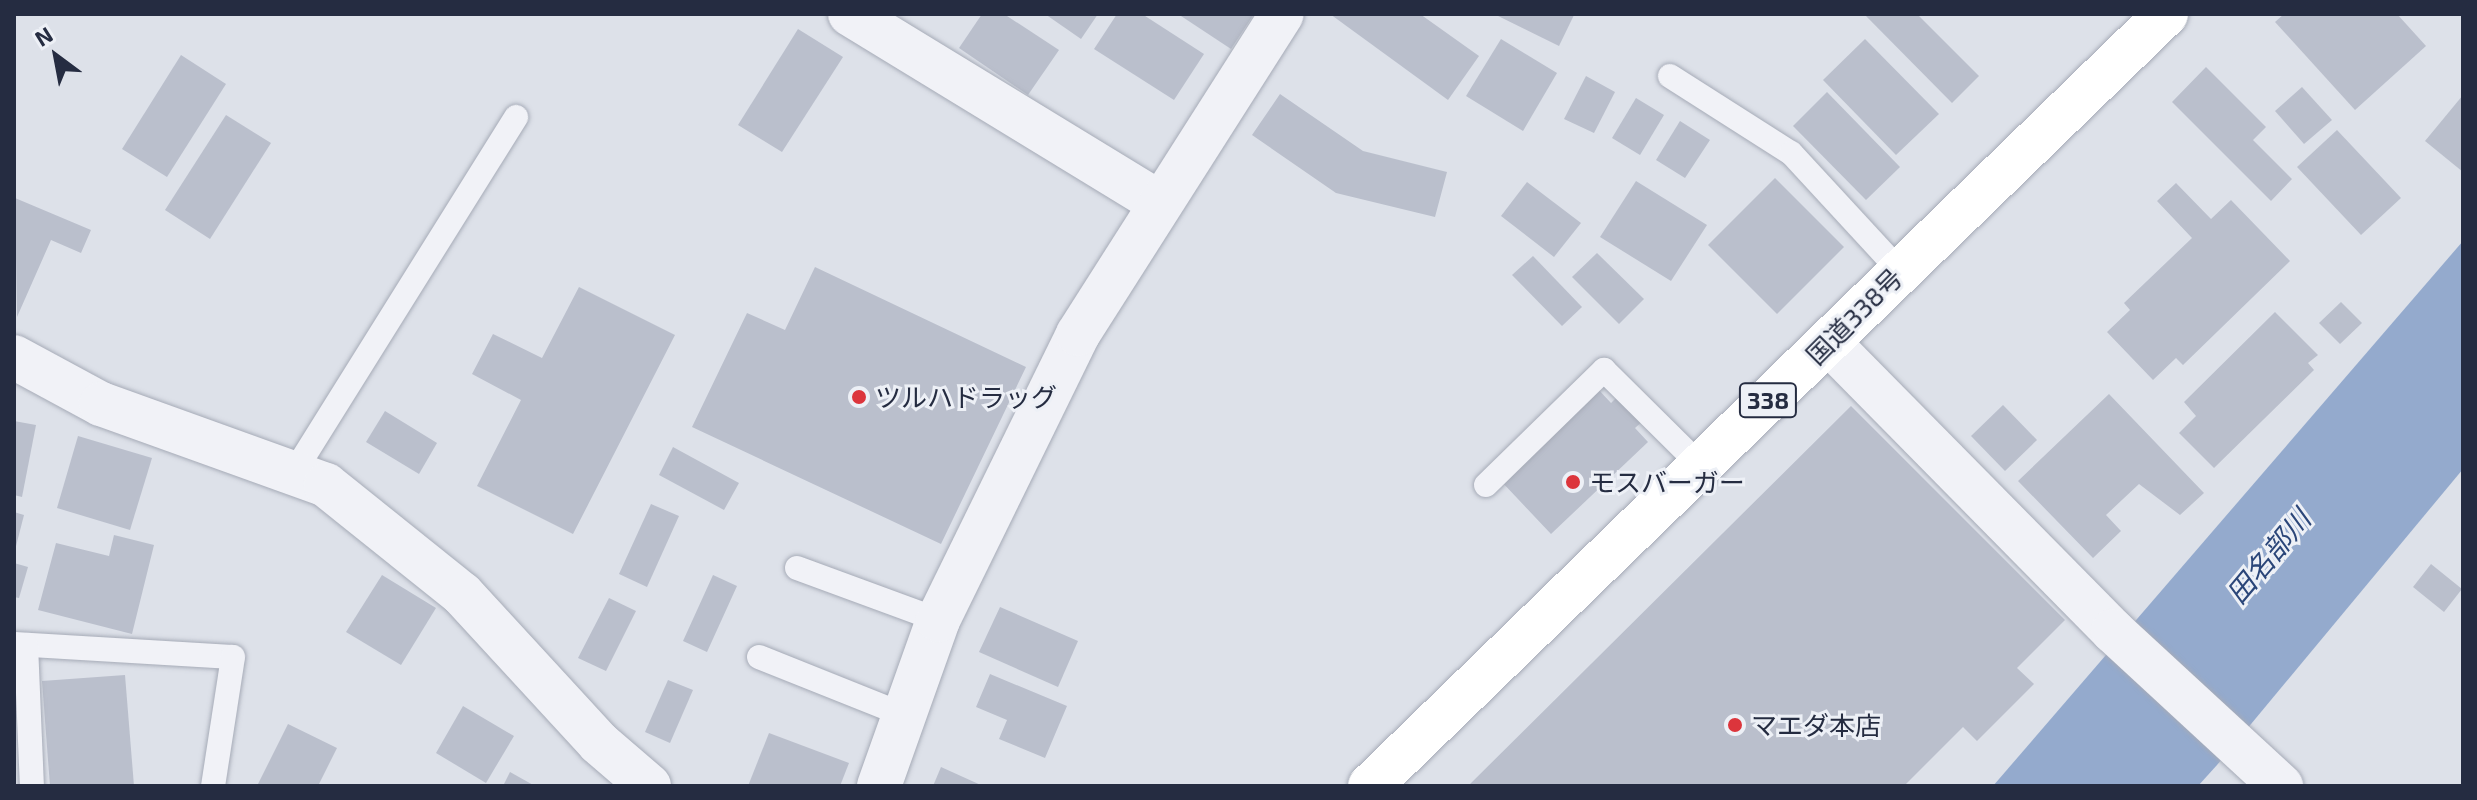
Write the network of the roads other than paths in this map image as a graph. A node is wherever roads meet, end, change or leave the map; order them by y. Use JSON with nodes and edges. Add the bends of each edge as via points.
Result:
{"nodes":[{"id":1,"x":850,"y":14,"type":"edge"},
{"id":2,"x":1282,"y":14,"type":"edge"},
{"id":3,"x":2166,"y":14,"type":"edge"},
{"id":4,"x":1670,"y":76,"type":"dead end"},
{"id":5,"x":516,"y":117,"type":"dead end"},
{"id":6,"x":1160,"y":203,"type":"junction"},
{"id":7,"x":1900,"y":271,"type":"junction"},
{"id":8,"x":1828,"y":342,"type":"junction"},
{"id":9,"x":14,"y":357,"type":"edge"},
{"id":10,"x":1701,"y":466,"type":"junction"},
{"id":11,"x":293,"y":474,"type":"junction"},
{"id":12,"x":1486,"y":485,"type":"dead end"},
{"id":13,"x":797,"y":568,"type":"dead end"},
{"id":14,"x":938,"y":620,"type":"junction"},
{"id":15,"x":20,"y":645,"type":"edge"},
{"id":16,"x":759,"y":657,"type":"dead end"},
{"id":17,"x":904,"y":715,"type":"junction"},
{"id":18,"x":32,"y":786,"type":"edge"},
{"id":19,"x":213,"y":786,"type":"edge"},
{"id":20,"x":649,"y":786,"type":"edge"},
{"id":21,"x":879,"y":786,"type":"edge"},
{"id":22,"x":1370,"y":786,"type":"edge"},
{"id":23,"x":2281,"y":786,"type":"edge"}],
"edges":[{"from":1,"to":6,"type":"street"},
{"from":2,"to":6,"type":"street"},
{"from":3,"to":7,"type":"highway","name":"国道338号","number":"338"},
{"from":4,"to":7,"type":"lane","via":[[1791,153]]},
{"from":5,"to":11,"type":"lane"},
{"from":6,"to":14,"type":"street","via":[[1078,334]]},
{"from":7,"to":8,"type":"highway","name":"国道338号","number":"338"},
{"from":8,"to":10,"type":"highway","name":"国道338号","number":"338"},
{"from":8,"to":23,"type":"street","via":[[2113,631]]},
{"from":9,"to":11,"type":"street","via":[[101,404]]},
{"from":10,"to":12,"type":"lane","via":[[1604,370]]},
{"from":10,"to":22,"type":"highway","name":"国道338号","number":"338"},
{"from":11,"to":20,"type":"street","via":[[326,485],[462,594],[599,743]]},
{"from":13,"to":14,"type":"lane"},
{"from":14,"to":17,"type":"street"},
{"from":15,"to":18,"type":"lane"},
{"from":15,"to":19,"type":"lane","via":[[233,657]]},
{"from":16,"to":17,"type":"lane"},
{"from":17,"to":21,"type":"street"}]}
